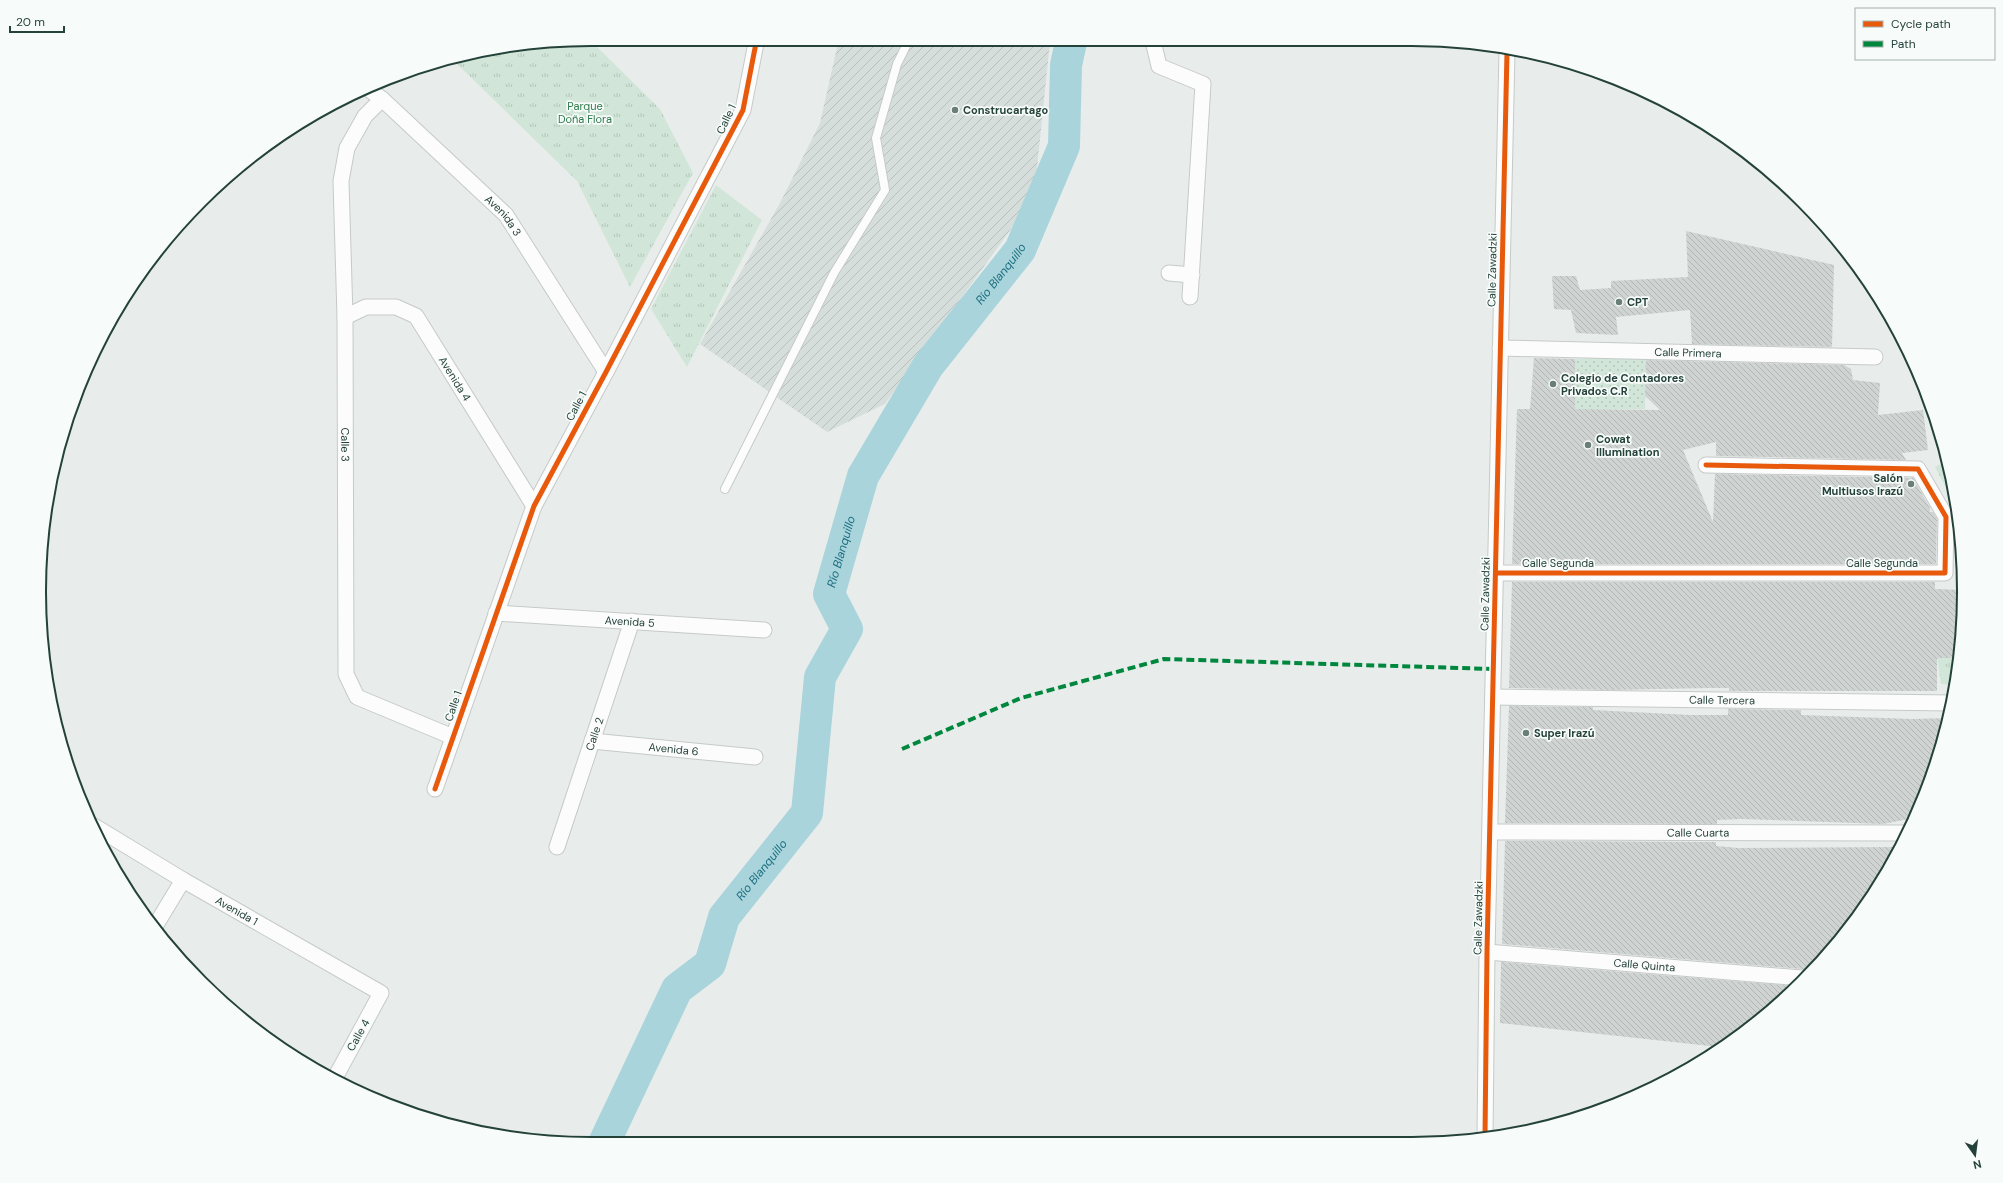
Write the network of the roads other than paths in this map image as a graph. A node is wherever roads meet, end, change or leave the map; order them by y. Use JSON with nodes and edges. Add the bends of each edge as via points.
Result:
{"nodes":[{"id":1,"x":755,"y":46,"type":"edge"},
{"id":2,"x":906,"y":46,"type":"edge"},
{"id":3,"x":1154,"y":46,"type":"edge"},
{"id":4,"x":1507,"y":54,"type":"edge"},
{"id":5,"x":373,"y":92,"type":"edge"},
{"id":6,"x":382,"y":99,"type":"junction"},
{"id":7,"x":1169,"y":273,"type":"dead end"},
{"id":8,"x":1192,"y":274,"type":"junction"},
{"id":9,"x":1190,"y":297,"type":"dead end"},
{"id":10,"x":345,"y":317,"type":"junction"},
{"id":11,"x":1500,"y":348,"type":"junction"},
{"id":12,"x":1875,"y":357,"type":"dead end"},
{"id":13,"x":606,"y":372,"type":"junction"},
{"id":14,"x":1706,"y":465,"type":"dead end"},
{"id":15,"x":725,"y":490,"type":"dead end"},
{"id":16,"x":534,"y":506,"type":"junction"},
{"id":17,"x":1496,"y":573,"type":"junction"},
{"id":18,"x":496,"y":613,"type":"junction"},
{"id":19,"x":632,"y":621,"type":"junction"},
{"id":20,"x":764,"y":630,"type":"dead end"},
{"id":21,"x":1493,"y":697,"type":"junction"},
{"id":22,"x":1946,"y":703,"type":"edge"},
{"id":23,"x":453,"y":737,"type":"junction"},
{"id":24,"x":592,"y":741,"type":"junction"},
{"id":25,"x":755,"y":757,"type":"dead end"},
{"id":26,"x":435,"y":789,"type":"dead end"},
{"id":27,"x":101,"y":830,"type":"edge"},
{"id":28,"x":1490,"y":832,"type":"junction"},
{"id":29,"x":1901,"y":833,"type":"edge"},
{"id":30,"x":557,"y":847,"type":"dead end"},
{"id":31,"x":183,"y":880,"type":"junction"},
{"id":32,"x":158,"y":922,"type":"edge"},
{"id":33,"x":1487,"y":952,"type":"junction"},
{"id":34,"x":1796,"y":978,"type":"edge"},
{"id":35,"x":381,"y":994,"type":"joint"},
{"id":36,"x":337,"y":1074,"type":"edge"},
{"id":37,"x":1485,"y":1132,"type":"edge"}],
"edges":[{"from":1,"to":13,"type":"street","name":"Calle 1","via":[[743,110]]},
{"from":2,"to":15,"type":"lane","via":[[897,64],[876,138],[885,190],[834,273]]},
{"from":3,"to":8,"type":"street","via":[[1159,66],[1202,84]]},
{"from":4,"to":11,"type":"street","name":"Calle Zawadzki"},
{"from":5,"to":6,"type":"street","name":"Avenida 3"},
{"from":6,"to":10,"type":"street","name":"Calle 3","via":[[365,116],[347,148],[341,181]]},
{"from":6,"to":13,"type":"street","name":"Avenida 3","via":[[506,215]]},
{"from":7,"to":8,"type":"street"},
{"from":8,"to":9,"type":"street"},
{"from":10,"to":16,"type":"street","name":"Avenida 4","via":[[366,307],[396,307],[416,316]]},
{"from":10,"to":23,"type":"street","name":"Calle 3","via":[[346,674],[357,697]]},
{"from":11,"to":12,"type":"street","name":"Calle Primera"},
{"from":11,"to":17,"type":"street","name":"Calle Zawadzki"},
{"from":13,"to":16,"type":"street","name":"Calle 1"},
{"from":14,"to":17,"type":"street","name":"Calle Segunda","via":[[1918,469],[1946,517],[1945,573]]},
{"from":16,"to":18,"type":"street","name":"Calle 1"},
{"from":17,"to":21,"type":"street","name":"Calle Zawadzki"},
{"from":18,"to":19,"type":"street","name":"Avenida 5"},
{"from":18,"to":23,"type":"street","name":"Calle 1"},
{"from":19,"to":20,"type":"street","name":"Avenida 5"},
{"from":19,"to":24,"type":"street","name":"Calle 2"},
{"from":21,"to":22,"type":"street","name":"Calle Tercera"},
{"from":21,"to":28,"type":"street","name":"Calle Zawadzki"},
{"from":23,"to":26,"type":"street","name":"Calle 1"},
{"from":24,"to":25,"type":"street","name":"Avenida 6"},
{"from":24,"to":30,"type":"street","name":"Calle 2"},
{"from":27,"to":31,"type":"street","name":"Avenida 1"},
{"from":28,"to":29,"type":"street","name":"Calle Cuarta"},
{"from":28,"to":33,"type":"street","name":"Calle Zawadzki"},
{"from":31,"to":32,"type":"street"},
{"from":31,"to":35,"type":"street","name":"Avenida 1"},
{"from":33,"to":34,"type":"street","name":"Calle Quinta"},
{"from":33,"to":37,"type":"street","name":"Calle Zawadzki"},
{"from":35,"to":36,"type":"street","name":"Calle 4"}]}
